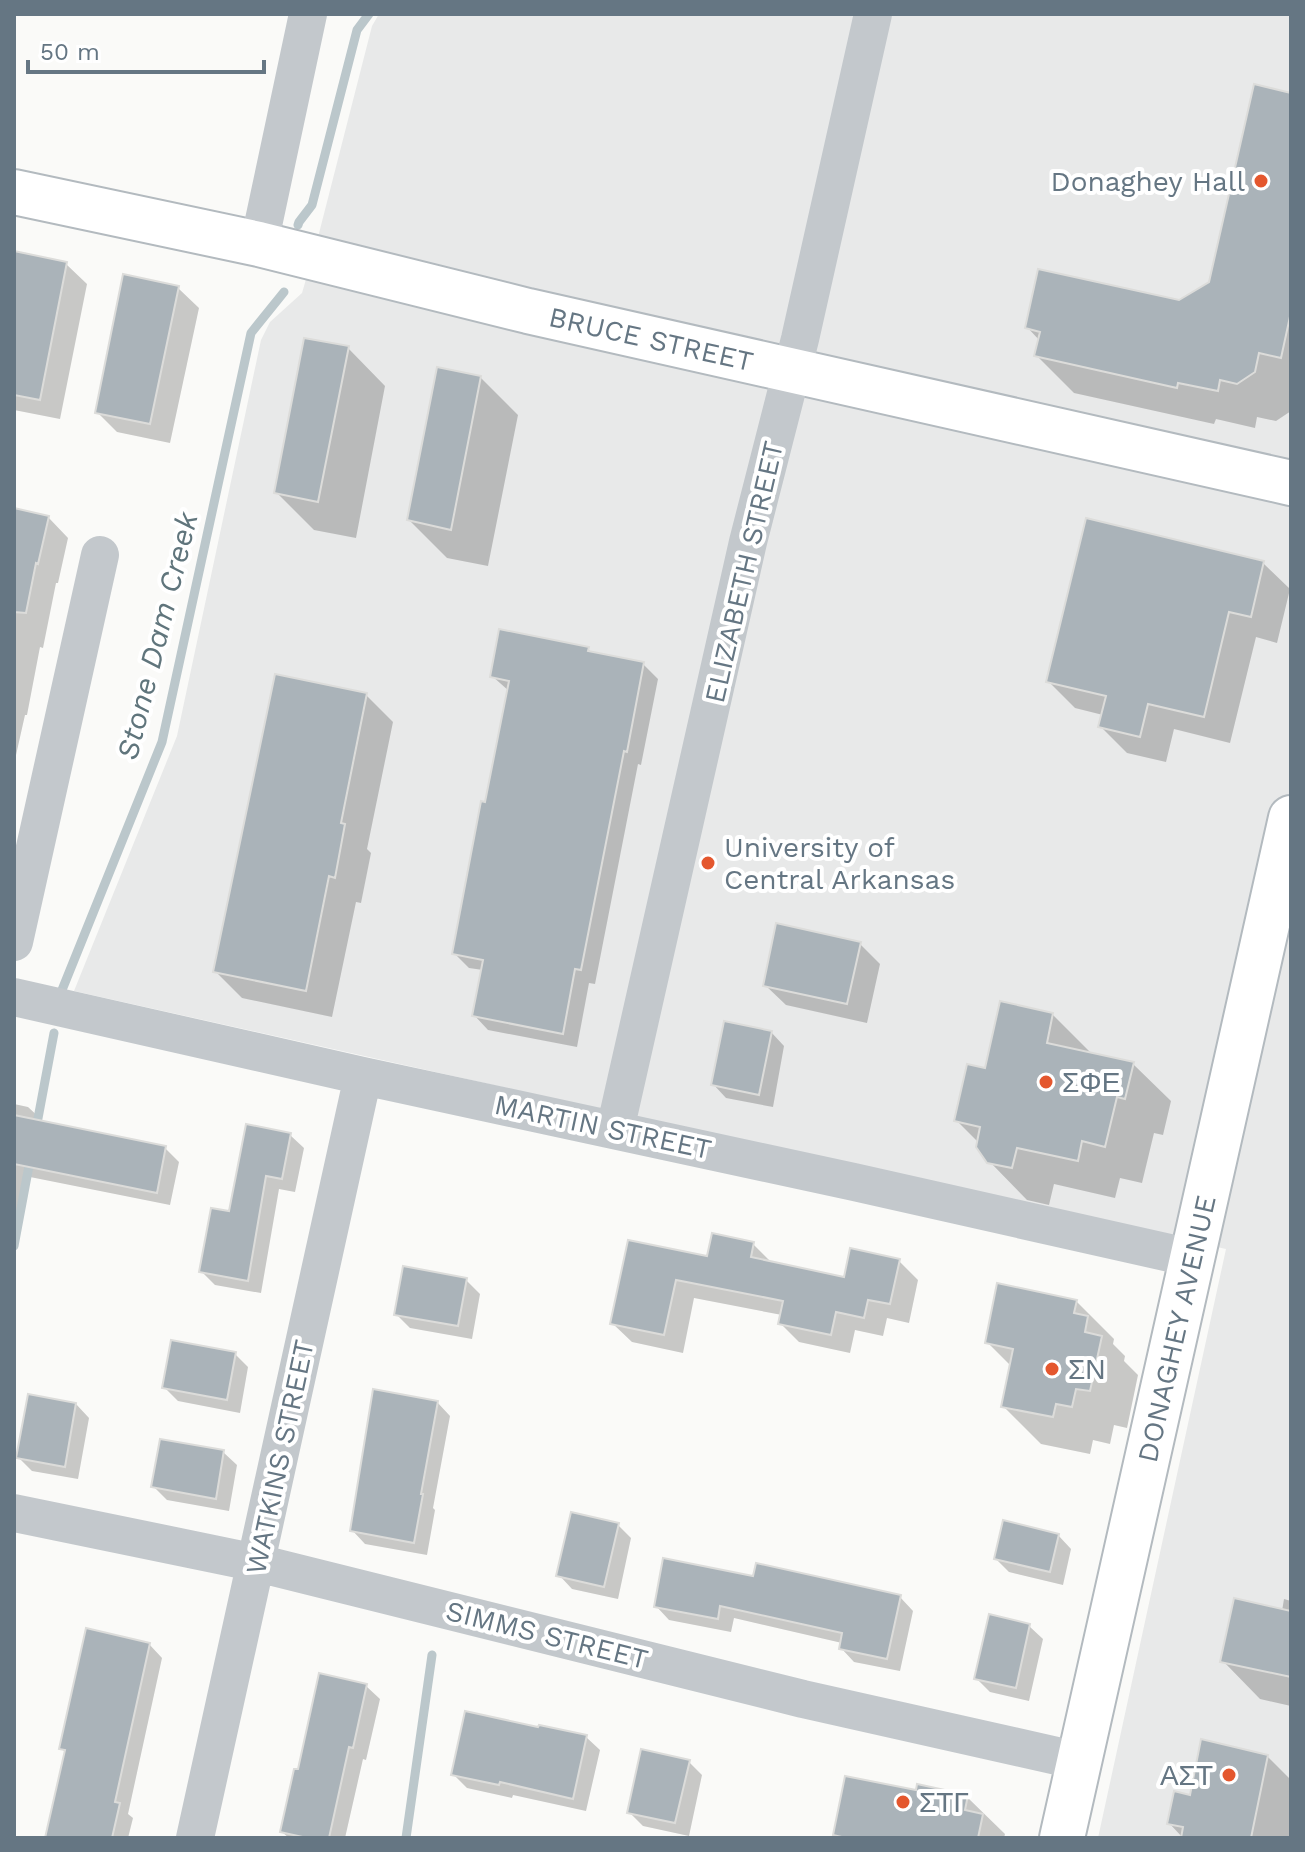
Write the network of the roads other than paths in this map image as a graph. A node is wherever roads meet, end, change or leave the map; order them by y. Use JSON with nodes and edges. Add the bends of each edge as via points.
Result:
{"nodes":[{"id":1,"x":308,"y":14,"type":"edge"},
{"id":2,"x":873,"y":14,"type":"edge"},
{"id":3,"x":14,"y":192,"type":"edge"},
{"id":4,"x":259,"y":244,"type":"junction"},
{"id":5,"x":793,"y":370,"type":"junction"},
{"id":6,"x":1291,"y":483,"type":"edge"},
{"id":7,"x":100,"y":555,"type":"dead end"},
{"id":8,"x":1291,"y":818,"type":"edge"},
{"id":9,"x":14,"y":942,"type":"edge"},
{"id":10,"x":14,"y":997,"type":"edge"},
{"id":11,"x":363,"y":1076,"type":"junction"},
{"id":12,"x":615,"y":1130,"type":"junction"},
{"id":13,"x":1192,"y":1258,"type":"junction"},
{"id":14,"x":14,"y":1513,"type":"edge"},
{"id":15,"x":257,"y":1563,"type":"junction"},
{"id":16,"x":1079,"y":1761,"type":"junction"},
{"id":17,"x":195,"y":1838,"type":"edge"},
{"id":18,"x":1062,"y":1838,"type":"edge"}],
"edges":[{"from":1,"to":4,"type":"street"},
{"from":2,"to":5,"type":"street","name":"ELIZABETH STREET"},
{"from":3,"to":4,"type":"street","name":"BRUCE STREET"},
{"from":4,"to":5,"type":"street","name":"BRUCE STREET"},
{"from":5,"to":6,"type":"street","name":"BRUCE STREET"},
{"from":5,"to":12,"type":"street","name":"ELIZABETH STREET","via":[[748,542]]},
{"from":7,"to":9,"type":"street"},
{"from":8,"to":13,"type":"street","name":"DONAGHEY AVENUE"},
{"from":10,"to":11,"type":"street","name":"MARTIN STREET"},
{"from":11,"to":12,"type":"street","name":"MARTIN STREET"},
{"from":11,"to":15,"type":"street","name":"WATKINS STREET"},
{"from":12,"to":13,"type":"street","name":"MARTIN STREET"},
{"from":13,"to":16,"type":"street","name":"DONAGHEY AVENUE"},
{"from":14,"to":15,"type":"street","name":"SIMMS STREET"},
{"from":15,"to":16,"type":"street","name":"SIMMS STREET","via":[[803,1699]]},
{"from":15,"to":17,"type":"street","name":"WATKINS STREET"},
{"from":16,"to":18,"type":"street","name":"DONAGHEY AVENUE"}]}
